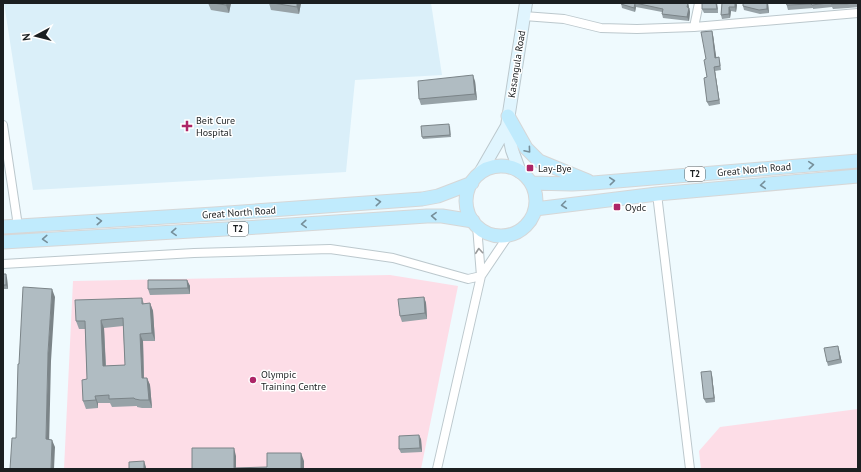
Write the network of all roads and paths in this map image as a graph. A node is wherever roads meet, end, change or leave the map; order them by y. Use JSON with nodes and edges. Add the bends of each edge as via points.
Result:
{"nodes":[{"id":1,"x":526,"y":3,"type":"edge"},
{"id":2,"x":699,"y":3,"type":"edge"},
{"id":3,"x":858,"y":13,"type":"edge"},
{"id":4,"x":524,"y":16,"type":"junction"},
{"id":5,"x":694,"y":27,"type":"junction"},
{"id":6,"x":507,"y":121,"type":"junction"},
{"id":7,"x":3,"y":126,"type":"edge"},
{"id":8,"x":858,"y":161,"type":"edge"},
{"id":9,"x":520,"y":172,"type":"junction"},
{"id":10,"x":858,"y":176,"type":"edge"},
{"id":11,"x":476,"y":178,"type":"junction"},
{"id":12,"x":531,"y":183,"type":"junction"},
{"id":13,"x":593,"y":183,"type":"junction"},
{"id":14,"x":657,"y":194,"type":"junction"},
{"id":15,"x":535,"y":209,"type":"junction"},
{"id":16,"x":475,"y":224,"type":"junction"},
{"id":17,"x":18,"y":226,"type":"junction"},
{"id":18,"x":3,"y":227,"type":"edge"},
{"id":19,"x":508,"y":236,"type":"junction"},
{"id":20,"x":3,"y":242,"type":"edge"},
{"id":21,"x":3,"y":264,"type":"edge"},
{"id":22,"x":481,"y":276,"type":"junction"},
{"id":23,"x":437,"y":469,"type":"edge"},
{"id":24,"x":690,"y":469,"type":"edge"}],
"edges":[{"from":1,"to":4,"type":"main road","name":"Kasangula Road"},
{"from":2,"to":5,"type":"street"},
{"from":3,"to":5,"type":"street"},
{"from":4,"to":5,"type":"street","via":[[564,19],[601,28]]},
{"from":4,"to":6,"type":"main road","name":"Kasangula Road"},
{"from":6,"to":9,"type":"main road","name":"Kasangula Road","via":[[512,150]]},
{"from":6,"to":11,"type":"main road","name":"Kasangula Road"},
{"from":6,"to":13,"type":"main road","one_way":true,"via":[[526,148],[539,161]]},
{"from":7,"to":17,"type":"street"},
{"from":13,"to":8,"type":"main road","name":"Great North Road","number":"T2","one_way":true},
{"from":9,"to":11,"type":"main road","number":"T2","via":[[497,166]]},
{"from":9,"to":12,"type":"main road","number":"T2"},
{"from":10,"to":14,"type":"main road","name":"Great North Road","number":"T2","one_way":true},
{"from":11,"to":16,"type":"main road","via":[[469,189],[466,202]]},
{"from":17,"to":11,"type":"main road","name":"Great North Road","number":"T2","one_way":true,"via":[[422,199],[438,196]]},
{"from":12,"to":13,"type":"main road","name":"Great North Road","number":"T2"},
{"from":12,"to":15,"type":"main road","via":[[536,196]]},
{"from":14,"to":15,"type":"main road","name":"Great North Road","number":"T2","one_way":true},
{"from":14,"to":24,"type":"street"},
{"from":15,"to":19,"type":"main road","via":[[530,222]]},
{"from":16,"to":19,"type":"main road","number":"T2","via":[[488,234]]},
{"from":16,"to":20,"type":"main road","name":"Great North Road","number":"T2","one_way":true,"via":[[442,216],[427,216]]},
{"from":22,"to":16,"type":"street","one_way":true},
{"from":17,"to":18,"type":"main road","name":"Great North Road","number":"T2"},
{"from":19,"to":22,"type":"street"},
{"from":21,"to":22,"type":"street","via":[[194,253],[330,249],[392,258],[468,279]]},
{"from":22,"to":23,"type":"street"}]}
